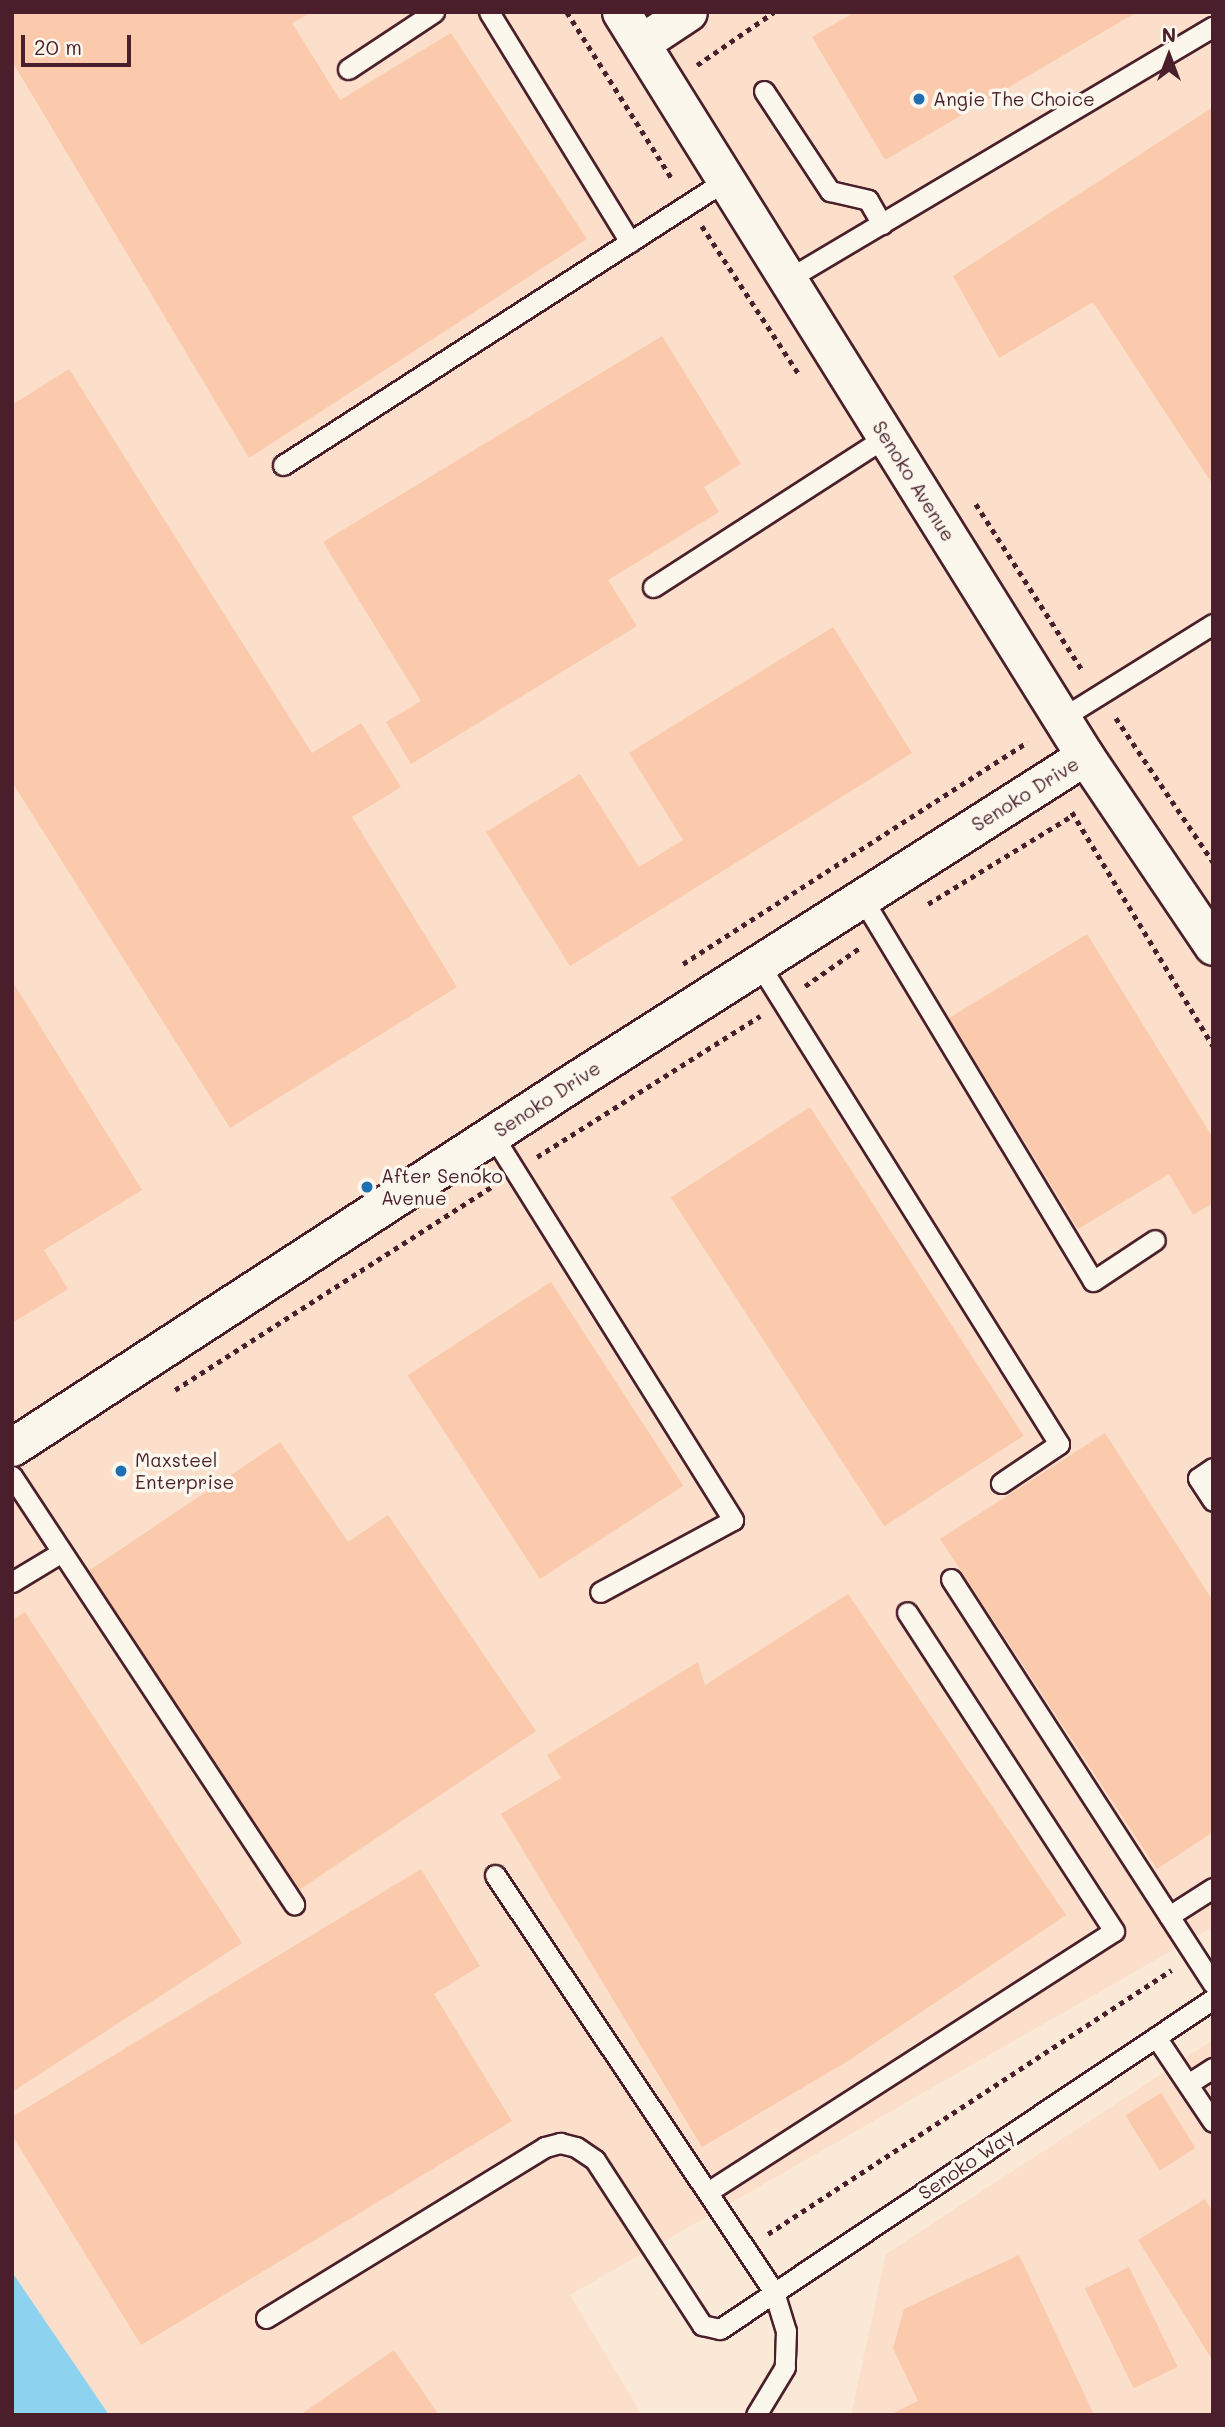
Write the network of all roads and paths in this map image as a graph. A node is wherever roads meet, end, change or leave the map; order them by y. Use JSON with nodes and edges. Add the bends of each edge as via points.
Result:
{"nodes":[{"id":1,"x":434,"y":12,"type":"edge"},
{"id":2,"x":489,"y":12,"type":"edge"},
{"id":3,"x":567,"y":12,"type":"edge"},
{"id":4,"x":621,"y":12,"type":"edge"},
{"id":5,"x":688,"y":12,"type":"edge"},
{"id":6,"x":774,"y":12,"type":"edge"},
{"id":7,"x":1213,"y":27,"type":"edge"},
{"id":8,"x":641,"y":43,"type":"junction"},
{"id":9,"x":694,"y":68,"type":"dead end"},
{"id":10,"x":348,"y":69,"type":"dead end"},
{"id":11,"x":764,"y":91,"type":"dead end"},
{"id":12,"x":726,"y":180,"type":"junction"},
{"id":13,"x":688,"y":204,"type":"junction"},
{"id":14,"x":882,"y":224,"type":"junction"},
{"id":15,"x":630,"y":242,"type":"junction"},
{"id":16,"x":788,"y":279,"type":"junction"},
{"id":17,"x":801,"y":377,"type":"dead end"},
{"id":18,"x":886,"y":437,"type":"junction"},
{"id":19,"x":283,"y":465,"type":"dead end"},
{"id":20,"x":653,"y":586,"type":"dead end"},
{"id":21,"x":1213,"y":624,"type":"edge"},
{"id":22,"x":1112,"y":711,"type":"dead end"},
{"id":23,"x":1062,"y":718,"type":"junction"},
{"id":24,"x":1021,"y":730,"type":"dead end"},
{"id":25,"x":1028,"y":742,"type":"junction"},
{"id":26,"x":1085,"y":757,"type":"junction"},
{"id":27,"x":1051,"y":778,"type":"junction"},
{"id":28,"x":1073,"y":815,"type":"junction"},
{"id":29,"x":1213,"y":862,"type":"edge"},
{"id":30,"x":862,"y":898,"type":"junction"},
{"id":31,"x":883,"y":932,"type":"junction"},
{"id":32,"x":1213,"y":946,"type":"edge"},
{"id":33,"x":759,"y":964,"type":"junction"},
{"id":34,"x":679,"y":967,"type":"dead end"},
{"id":35,"x":782,"y":1002,"type":"junction"},
{"id":36,"x":1213,"y":1046,"type":"edge"},
{"id":37,"x":492,"y":1134,"type":"junction"},
{"id":38,"x":515,"y":1171,"type":"junction"},
{"id":39,"x":1155,"y":1240,"type":"dead end"},
{"id":40,"x":165,"y":1396,"type":"dead end"},
{"id":41,"x":12,"y":1447,"type":"edge"},
{"id":42,"x":1213,"y":1468,"type":"edge"},
{"id":43,"x":12,"y":1476,"type":"edge"},
{"id":44,"x":1001,"y":1483,"type":"dead end"},
{"id":45,"x":1213,"y":1501,"type":"edge"},
{"id":46,"x":60,"y":1553,"type":"junction"},
{"id":47,"x":951,"y":1579,"type":"dead end"},
{"id":48,"x":12,"y":1582,"type":"edge"},
{"id":49,"x":600,"y":1592,"type":"dead end"},
{"id":50,"x":907,"y":1612,"type":"dead end"},
{"id":51,"x":495,"y":1875,"type":"dead end"},
{"id":52,"x":1213,"y":1888,"type":"edge"},
{"id":53,"x":294,"y":1904,"type":"dead end"},
{"id":54,"x":1169,"y":1916,"type":"junction"},
{"id":55,"x":1194,"y":1955,"type":"junction"},
{"id":56,"x":1213,"y":1984,"type":"edge"},
{"id":57,"x":1213,"y":1999,"type":"edge"},
{"id":58,"x":1156,"y":2037,"type":"junction"},
{"id":59,"x":1213,"y":2068,"type":"edge"},
{"id":60,"x":1188,"y":2084,"type":"junction"},
{"id":61,"x":1213,"y":2122,"type":"edge"},
{"id":62,"x":709,"y":2191,"type":"junction"},
{"id":63,"x":746,"y":2248,"type":"junction"},
{"id":64,"x":774,"y":2292,"type":"junction"},
{"id":65,"x":266,"y":2318,"type":"dead end"},
{"id":66,"x":756,"y":2415,"type":"edge"}],
"edges":[{"from":1,"to":10,"type":"lane"},
{"from":2,"to":15,"type":"lane"},
{"from":3,"to":13,"type":"path"},
{"from":4,"to":8,"type":"street","name":"Senoko Avenue"},
{"from":5,"to":8,"type":"street"},
{"from":6,"to":9,"type":"path"},
{"from":7,"to":14,"type":"lane"},
{"from":8,"to":12,"type":"street","name":"Senoko Avenue"},
{"from":11,"to":14,"type":"lane","via":[[830,191],[868,200]]},
{"from":12,"to":13,"type":"lane"},
{"from":12,"to":16,"type":"street","name":"Senoko Avenue"},
{"from":13,"to":15,"type":"lane"},
{"from":13,"to":17,"type":"path"},
{"from":14,"to":16,"type":"lane"},
{"from":15,"to":19,"type":"lane"},
{"from":16,"to":18,"type":"street","name":"Senoko Avenue"},
{"from":18,"to":20,"type":"lane"},
{"from":18,"to":23,"type":"street","name":"Senoko Avenue"},
{"from":21,"to":23,"type":"lane"},
{"from":22,"to":29,"type":"path"},
{"from":23,"to":26,"type":"street","name":"Senoko Avenue"},
{"from":24,"to":25,"type":"path"},
{"from":25,"to":27,"type":"path"},
{"from":25,"to":34,"type":"path"},
{"from":26,"to":27,"type":"street","name":"Senoko Drive"},
{"from":26,"to":32,"type":"street","name":"Senoko Avenue"},
{"from":27,"to":28,"type":"path"},
{"from":27,"to":30,"type":"street","name":"Senoko Drive"},
{"from":28,"to":31,"type":"path"},
{"from":28,"to":36,"type":"path"},
{"from":30,"to":31,"type":"lane"},
{"from":30,"to":33,"type":"street","name":"Senoko Drive"},
{"from":31,"to":35,"type":"path"},
{"from":31,"to":39,"type":"lane","via":[[1093,1281]]},
{"from":33,"to":35,"type":"lane"},
{"from":33,"to":37,"type":"street","name":"Senoko Drive"},
{"from":35,"to":38,"type":"path"},
{"from":35,"to":44,"type":"lane","via":[[1059,1444]]},
{"from":37,"to":38,"type":"lane"},
{"from":37,"to":41,"type":"street","name":"Senoko Drive"},
{"from":38,"to":40,"type":"path"},
{"from":38,"to":49,"type":"lane","via":[[733,1520]]},
{"from":42,"to":45,"type":"lane","via":[[1198,1478]]},
{"from":43,"to":46,"type":"lane"},
{"from":46,"to":48,"type":"lane"},
{"from":46,"to":53,"type":"lane"},
{"from":47,"to":54,"type":"lane"},
{"from":50,"to":62,"type":"lane","via":[[1114,1931]]},
{"from":51,"to":62,"type":"lane"},
{"from":52,"to":54,"type":"lane"},
{"from":54,"to":55,"type":"lane"},
{"from":55,"to":56,"type":"lane"},
{"from":55,"to":63,"type":"path"},
{"from":57,"to":58,"type":"lane","name":"Senoko Way"},
{"from":58,"to":60,"type":"lane"},
{"from":58,"to":64,"type":"lane","name":"Senoko Way"},
{"from":59,"to":60,"type":"lane"},
{"from":60,"to":61,"type":"lane"},
{"from":62,"to":63,"type":"lane"},
{"from":63,"to":64,"type":"lane"},
{"from":64,"to":65,"type":"lane","name":"Senoko Way","via":[[720,2329],[702,2325],[595,2160],[560,2143],[545,2147]]},
{"from":64,"to":66,"type":"lane","via":[[786,2331],[785,2367]]}]}
